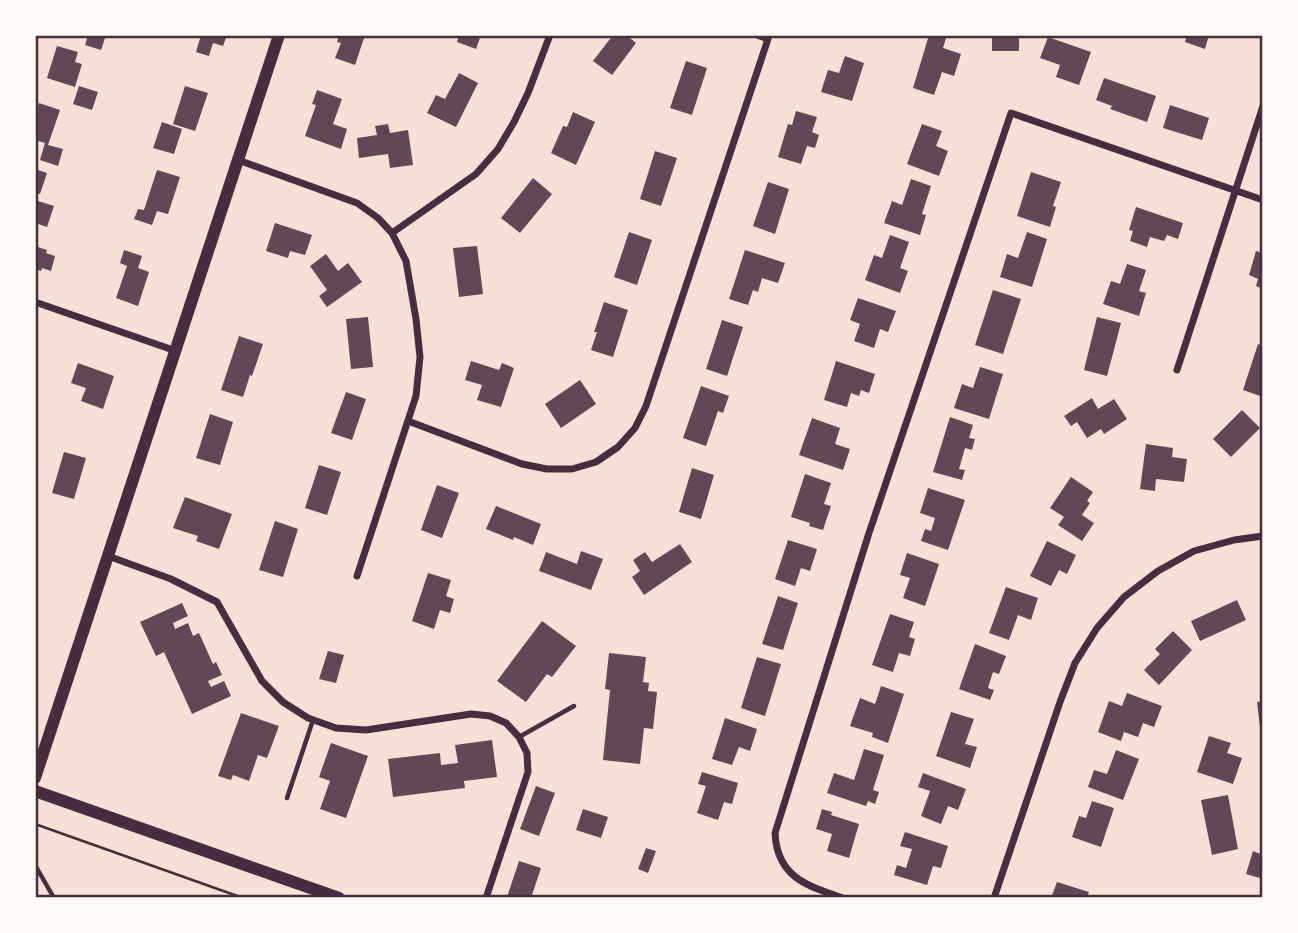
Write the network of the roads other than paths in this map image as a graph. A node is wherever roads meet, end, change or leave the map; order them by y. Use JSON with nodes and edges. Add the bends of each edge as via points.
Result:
{"nodes":[{"id":1,"x":279,"y":35,"type":"edge"},
{"id":2,"x":550,"y":35,"type":"edge"},
{"id":3,"x":757,"y":35,"type":"edge"},
{"id":4,"x":1263,"y":106,"type":"edge"},
{"id":5,"x":238,"y":160,"type":"junction"},
{"id":6,"x":1236,"y":191,"type":"junction"},
{"id":7,"x":1263,"y":200,"type":"edge"},
{"id":8,"x":392,"y":233,"type":"junction"},
{"id":9,"x":35,"y":302,"type":"edge"},
{"id":10,"x":176,"y":351,"type":"junction"},
{"id":11,"x":1177,"y":370,"type":"dead end"},
{"id":12,"x":408,"y":421,"type":"junction"},
{"id":13,"x":1263,"y":536,"type":"edge"},
{"id":14,"x":108,"y":556,"type":"junction"},
{"id":15,"x":357,"y":576,"type":"dead end"},
{"id":16,"x":574,"y":706,"type":"dead end"},
{"id":17,"x":313,"y":720,"type":"junction"},
{"id":18,"x":519,"y":737,"type":"junction"},
{"id":19,"x":35,"y":778,"type":"edge"},
{"id":20,"x":35,"y":792,"type":"edge"},
{"id":21,"x":287,"y":798,"type":"dead end"},
{"id":22,"x":35,"y":865,"type":"edge"},
{"id":23,"x":54,"y":898,"type":"edge"},
{"id":24,"x":338,"y":898,"type":"edge"},
{"id":25,"x":486,"y":898,"type":"edge"},
{"id":26,"x":843,"y":898,"type":"edge"},
{"id":27,"x":993,"y":898,"type":"edge"}],
"edges":[{"from":1,"to":5,"type":"street"},
{"from":2,"to":8,"type":"street","via":[[528,93],[498,149],[476,174]]},
{"from":3,"to":12,"type":"street","via":[[768,39],[646,406],[618,447],[597,461],[572,469],[547,469]]},
{"from":4,"to":6,"type":"street"},
{"from":5,"to":8,"type":"street","via":[[357,203]]},
{"from":5,"to":10,"type":"street"},
{"from":6,"to":7,"type":"street"},
{"from":6,"to":11,"type":"street"},
{"from":6,"to":26,"type":"street","via":[[1011,113],[869,533],[775,833],[780,859],[792,874],[808,886]]},
{"from":8,"to":12,"type":"street","via":[[406,261],[417,332],[416,396]]},
{"from":9,"to":10,"type":"street"},
{"from":10,"to":14,"type":"street"},
{"from":12,"to":15,"type":"street"},
{"from":13,"to":27,"type":"street","via":[[1194,551],[1124,597],[1097,628],[1075,663]]},
{"from":14,"to":17,"type":"street","via":[[217,602],[262,681],[283,702]]},
{"from":14,"to":19,"type":"street"},
{"from":16,"to":18,"type":"lane"},
{"from":17,"to":18,"type":"street","via":[[336,728],[366,730],[471,714],[506,723]]},
{"from":17,"to":21,"type":"lane"},
{"from":18,"to":25,"type":"street","via":[[527,753],[528,772]]},
{"from":20,"to":24,"type":"street"},
{"from":22,"to":23,"type":"lane"}]}
